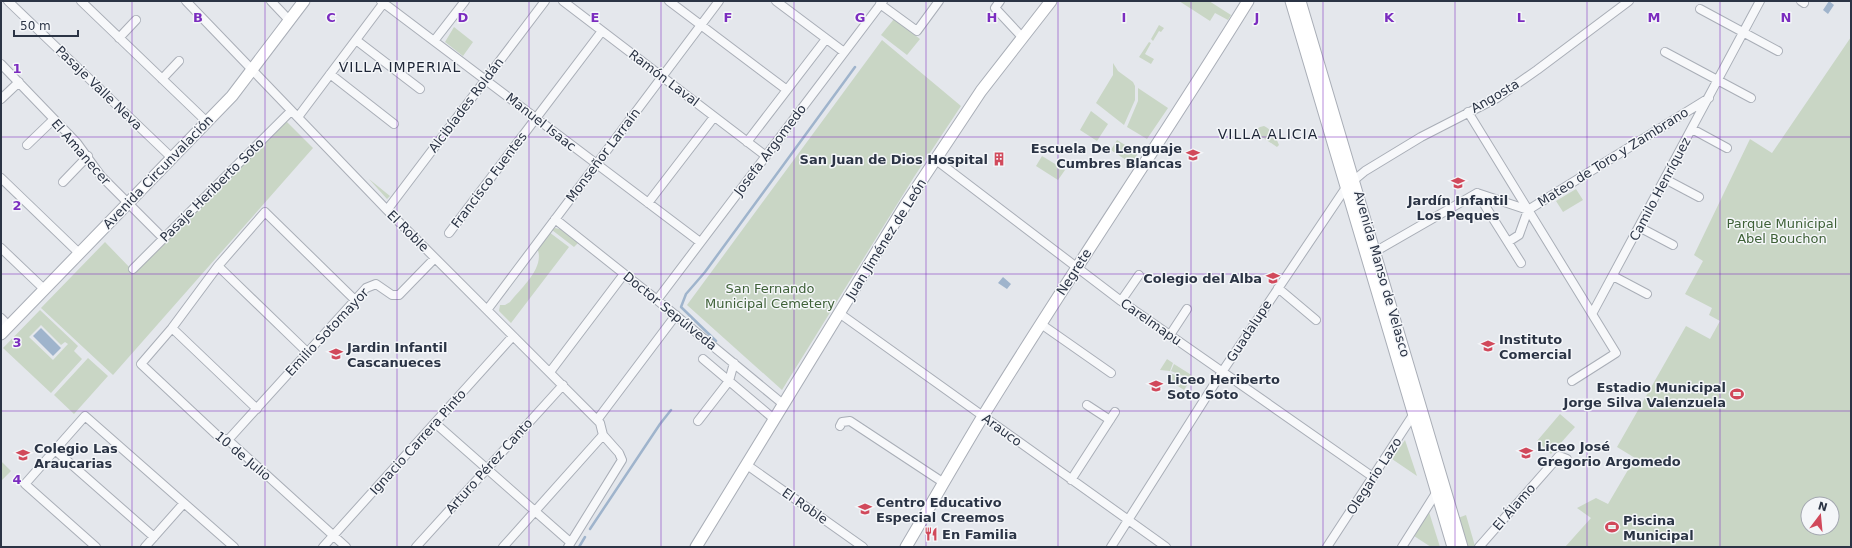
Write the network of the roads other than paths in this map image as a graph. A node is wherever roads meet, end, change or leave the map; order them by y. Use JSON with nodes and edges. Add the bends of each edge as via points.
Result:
{"nodes":[{"id":1,"x":8,"y":1,"type":"edge"},
{"id":2,"x":81,"y":1,"type":"edge"},
{"id":3,"x":186,"y":1,"type":"edge"},
{"id":4,"x":271,"y":1,"type":"edge"},
{"id":5,"x":304,"y":1,"type":"edge"},
{"id":6,"x":465,"y":1,"type":"edge"},
{"id":7,"x":545,"y":1,"type":"edge"},
{"id":8,"x":563,"y":1,"type":"edge"},
{"id":9,"x":669,"y":1,"type":"edge"},
{"id":10,"x":719,"y":1,"type":"edge"},
{"id":11,"x":776,"y":1,"type":"edge"},
{"id":12,"x":939,"y":1,"type":"edge"},
{"id":13,"x":1051,"y":1,"type":"edge"},
{"id":14,"x":1248,"y":1,"type":"edge"},
{"id":15,"x":1291,"y":1,"type":"edge"},
{"id":16,"x":1300,"y":1,"type":"edge"},
{"id":17,"x":1629,"y":1,"type":"edge"},
{"id":18,"x":1760,"y":1,"type":"edge"},
{"id":19,"x":383,"y":2,"type":"edge"},
{"id":20,"x":882,"y":2,"type":"edge"},
{"id":21,"x":997,"y":4,"type":"edge"},
{"id":22,"x":1700,"y":9,"type":"dead end"},
{"id":23,"x":136,"y":20,"type":"dead end"},
{"id":24,"x":289,"y":20,"type":"junction"},
{"id":25,"x":701,"y":25,"type":"junction"},
{"id":26,"x":602,"y":31,"type":"junction"},
{"id":27,"x":1744,"y":32,"type":"junction"},
{"id":28,"x":1022,"y":37,"type":"junction"},
{"id":29,"x":119,"y":38,"type":"junction"},
{"id":30,"x":826,"y":39,"type":"junction"},
{"id":31,"x":356,"y":40,"type":"junction"},
{"id":32,"x":434,"y":41,"type":"junction"},
{"id":33,"x":1778,"y":51,"type":"dead end"},
{"id":34,"x":844,"y":52,"type":"junction"},
{"id":35,"x":1665,"y":52,"type":"dead end"},
{"id":36,"x":179,"y":61,"type":"dead end"},
{"id":37,"x":1,"y":64,"type":"edge"},
{"id":38,"x":252,"y":69,"type":"junction"},
{"id":39,"x":330,"y":74,"type":"junction"},
{"id":40,"x":662,"y":77,"type":"junction"},
{"id":41,"x":162,"y":79,"type":"junction"},
{"id":42,"x":486,"y":80,"type":"junction"},
{"id":43,"x":1718,"y":80,"type":"junction"},
{"id":44,"x":19,"y":82,"type":"junction"},
{"id":45,"x":420,"y":89,"type":"dead end"},
{"id":46,"x":787,"y":90,"type":"junction"},
{"id":47,"x":1709,"y":98,"type":"junction"},
{"id":48,"x":1751,"y":98,"type":"dead end"},
{"id":49,"x":1,"y":99,"type":"edge"},
{"id":50,"x":291,"y":110,"type":"junction"},
{"id":51,"x":1468,"y":112,"type":"junction"},
{"id":52,"x":298,"y":117,"type":"junction"},
{"id":53,"x":714,"y":117,"type":"junction"},
{"id":54,"x":536,"y":118,"type":"junction"},
{"id":55,"x":54,"y":120,"type":"junction"},
{"id":56,"x":207,"y":122,"type":"junction"},
{"id":57,"x":394,"y":124,"type":"dead end"},
{"id":58,"x":1692,"y":129,"type":"junction"},
{"id":59,"x":747,"y":142,"type":"junction"},
{"id":60,"x":27,"y":145,"type":"dead end"},
{"id":61,"x":1727,"y":148,"type":"dead end"},
{"id":62,"x":88,"y":156,"type":"junction"},
{"id":63,"x":766,"y":156,"type":"junction"},
{"id":64,"x":172,"y":158,"type":"junction"},
{"id":65,"x":936,"y":160,"type":"junction"},
{"id":66,"x":596,"y":164,"type":"junction"},
{"id":67,"x":1,"y":178,"type":"edge"},
{"id":68,"x":1665,"y":179,"type":"junction"},
{"id":69,"x":62,"y":182,"type":"dead end"},
{"id":70,"x":1350,"y":182,"type":"junction"},
{"id":71,"x":1477,"y":193,"type":"junction"},
{"id":72,"x":1699,"y":197,"type":"dead end"},
{"id":73,"x":648,"y":203,"type":"junction"},
{"id":74,"x":128,"y":204,"type":"junction"},
{"id":75,"x":387,"y":210,"type":"junction"},
{"id":76,"x":1528,"y":210,"type":"junction"},
{"id":77,"x":555,"y":219,"type":"junction"},
{"id":78,"x":1639,"y":227,"type":"junction"},
{"id":79,"x":449,"y":233,"type":"dead end"},
{"id":80,"x":163,"y":238,"type":"junction"},
{"id":81,"x":700,"y":242,"type":"junction"},
{"id":82,"x":1508,"y":242,"type":"junction"},
{"id":83,"x":1673,"y":245,"type":"dead end"},
{"id":84,"x":1,"y":248,"type":"edge"},
{"id":85,"x":79,"y":253,"type":"junction"},
{"id":86,"x":1371,"y":254,"type":"junction"},
{"id":87,"x":435,"y":258,"type":"junction"},
{"id":88,"x":1521,"y":263,"type":"dead end"},
{"id":89,"x":218,"y":266,"type":"junction"},
{"id":90,"x":134,"y":269,"type":"dead end"},
{"id":91,"x":1076,"y":269,"type":"junction"},
{"id":92,"x":624,"y":274,"type":"junction"},
{"id":93,"x":1139,"y":275,"type":"dead end"},
{"id":94,"x":1612,"y":276,"type":"junction"},
{"id":95,"x":1278,"y":288,"type":"junction"},
{"id":96,"x":44,"y":289,"type":"junction"},
{"id":97,"x":1647,"y":294,"type":"dead end"},
{"id":98,"x":355,"y":300,"type":"junction"},
{"id":99,"x":657,"y":300,"type":"junction"},
{"id":100,"x":1121,"y":301,"type":"junction"},
{"id":101,"x":1187,"y":309,"type":"dead end"},
{"id":102,"x":487,"y":310,"type":"junction"},
{"id":103,"x":839,"y":313,"type":"junction"},
{"id":104,"x":1592,"y":314,"type":"junction"},
{"id":105,"x":676,"y":315,"type":"junction"},
{"id":106,"x":1316,"y":320,"type":"dead end"},
{"id":107,"x":1041,"y":324,"type":"junction"},
{"id":108,"x":4,"y":326,"type":"edge"},
{"id":109,"x":172,"y":328,"type":"junction"},
{"id":110,"x":1170,"y":335,"type":"junction"},
{"id":111,"x":513,"y":336,"type":"junction"},
{"id":112,"x":308,"y":352,"type":"junction"},
{"id":113,"x":703,"y":359,"type":"dead end"},
{"id":114,"x":734,"y":363,"type":"junction"},
{"id":115,"x":550,"y":372,"type":"junction"},
{"id":116,"x":1222,"y":372,"type":"junction"},
{"id":117,"x":1111,"y":373,"type":"dead end"},
{"id":118,"x":729,"y":380,"type":"junction"},
{"id":119,"x":1572,"y":381,"type":"dead end"},
{"id":120,"x":563,"y":385,"type":"junction"},
{"id":121,"x":783,"y":404,"type":"junction"},
{"id":122,"x":1087,"y":404,"type":"dead end"},
{"id":123,"x":257,"y":408,"type":"junction"},
{"id":124,"x":1417,"y":410,"type":"junction"},
{"id":125,"x":1115,"y":412,"type":"dead end"},
{"id":126,"x":983,"y":416,"type":"junction"},
{"id":127,"x":774,"y":419,"type":"junction"},
{"id":128,"x":597,"y":420,"type":"junction"},
{"id":129,"x":1110,"y":420,"type":"junction"},
{"id":130,"x":698,"y":421,"type":"dead end"},
{"id":131,"x":435,"y":423,"type":"junction"},
{"id":132,"x":840,"y":426,"type":"dead end"},
{"id":133,"x":603,"y":435,"type":"junction"},
{"id":134,"x":228,"y":440,"type":"junction"},
{"id":135,"x":55,"y":450,"type":"junction"},
{"id":136,"x":1567,"y":459,"type":"dead end"},
{"id":137,"x":747,"y":465,"type":"junction"},
{"id":138,"x":488,"y":468,"type":"junction"},
{"id":139,"x":1373,"y":477,"type":"junction"},
{"id":140,"x":1071,"y":480,"type":"junction"},
{"id":141,"x":944,"y":483,"type":"junction"},
{"id":142,"x":1440,"y":487,"type":"junction"},
{"id":143,"x":184,"y":503,"type":"junction"},
{"id":144,"x":535,"y":511,"type":"junction"},
{"id":145,"x":1128,"y":519,"type":"junction"},
{"id":146,"x":333,"y":536,"type":"junction"},
{"id":147,"x":154,"y":537,"type":"junction"},
{"id":148,"x":569,"y":545,"type":"edge"},
{"id":149,"x":1454,"y":546,"type":"edge"},
{"id":150,"x":96,"y":547,"type":"edge"},
{"id":151,"x":145,"y":547,"type":"edge"},
{"id":152,"x":234,"y":547,"type":"edge"},
{"id":153,"x":323,"y":547,"type":"edge"},
{"id":154,"x":346,"y":547,"type":"edge"},
{"id":155,"x":416,"y":547,"type":"edge"},
{"id":156,"x":503,"y":547,"type":"edge"},
{"id":157,"x":696,"y":547,"type":"edge"},
{"id":158,"x":862,"y":547,"type":"edge"},
{"id":159,"x":906,"y":547,"type":"edge"},
{"id":160,"x":1111,"y":547,"type":"edge"},
{"id":161,"x":1166,"y":547,"type":"edge"},
{"id":162,"x":1327,"y":547,"type":"edge"},
{"id":163,"x":1402,"y":547,"type":"edge"},
{"id":164,"x":1479,"y":547,"type":"edge"}],
"edges":[{"from":1,"to":64,"type":"street","name":"Pasaje Valle Neva"},
{"from":2,"to":29,"type":"street"},
{"from":3,"to":38,"type":"street","name":"El Roble"},
{"from":4,"to":24,"type":"street"},
{"from":5,"to":24,"type":"main road","name":"Avenida Circunvalación"},
{"from":6,"to":32,"type":"street"},
{"from":7,"to":42,"type":"street","name":"Alcibíades Roldán"},
{"from":8,"to":26,"type":"street","name":"Ramón Laval"},
{"from":9,"to":25,"type":"street"},
{"from":10,"to":25,"type":"street","name":"Monseñor Larraín"},
{"from":11,"to":30,"type":"street"},
{"from":12,"to":20,"type":"street","via":[[917,31]]},
{"from":13,"to":28,"type":"main road","name":"Juan Jiménez de León"},
{"from":14,"to":91,"type":"main road","name":"Negrete","via":[[1153,153]]},
{"from":15,"to":70,"type":"main road","name":"Avenida Manso de Velasco"},
{"from":16,"to":70,"type":"main road","name":"Avenida Manso de Velasco"},
{"from":17,"to":51,"type":"street","name":"Angosta","via":[[1521,82],[1497,98]]},
{"from":18,"to":27,"type":"street","name":"Camilo Henríquez"},
{"from":19,"to":31,"type":"street"},
{"from":19,"to":32,"type":"street","name":"Manuel Isaac"},
{"from":20,"to":34,"type":"street","name":"Josefa Argomedo"},
{"from":21,"to":28,"type":"street"},
{"from":22,"to":27,"type":"street"},
{"from":23,"to":29,"type":"street"},
{"from":24,"to":38,"type":"main road","name":"Avenida Circunvalación"},
{"from":25,"to":40,"type":"street","name":"Monseñor Larraín"},
{"from":25,"to":46,"type":"street"},
{"from":26,"to":40,"type":"street","name":"Ramón Laval"},
{"from":26,"to":54,"type":"street","name":"Francisco Fuentes"},
{"from":27,"to":33,"type":"street"},
{"from":27,"to":43,"type":"street","name":"Camilo Henríquez"},
{"from":28,"to":65,"type":"main road","name":"Juan Jiménez de León","via":[[976,97]]},
{"from":29,"to":41,"type":"street"},
{"from":30,"to":34,"type":"street"},
{"from":30,"to":46,"type":"street"},
{"from":31,"to":39,"type":"street"},
{"from":31,"to":45,"type":"street"},
{"from":32,"to":42,"type":"street","name":"Manuel Isaac"},
{"from":34,"to":63,"type":"street","name":"Josefa Argomedo"},
{"from":35,"to":43,"type":"street"},
{"from":36,"to":41,"type":"street"},
{"from":37,"to":44,"type":"street","name":"El Amanecer"},
{"from":38,"to":50,"type":"street","name":"El Roble"},
{"from":38,"to":56,"type":"main road","name":"Avenida Circunvalación","via":[[232,96]]},
{"from":39,"to":52,"type":"street"},
{"from":39,"to":57,"type":"street"},
{"from":40,"to":53,"type":"street","name":"Ramón Laval"},
{"from":40,"to":66,"type":"street","name":"Monseñor Larraín"},
{"from":41,"to":56,"type":"street"},
{"from":42,"to":54,"type":"street","name":"Manuel Isaac"},
{"from":42,"to":75,"type":"street","name":"Alcibíades Roldán"},
{"from":43,"to":47,"type":"street","name":"Camilo Henríquez"},
{"from":43,"to":48,"type":"street"},
{"from":44,"to":49,"type":"street"},
{"from":44,"to":55,"type":"street","name":"El Amanecer"},
{"from":46,"to":59,"type":"street"},
{"from":47,"to":58,"type":"street","name":"Camilo Henríquez"},
{"from":47,"to":76,"type":"street","name":"Mateo de Toro y Zambrano"},
{"from":50,"to":52,"type":"street","name":"El Roble"},
{"from":50,"to":80,"type":"street","name":"Pasaje Heriberto Soto"},
{"from":51,"to":70,"type":"street","name":"Angosta"},
{"from":51,"to":76,"type":"street"},
{"from":52,"to":75,"type":"street","name":"El Roble"},
{"from":53,"to":59,"type":"street","name":"Ramón Laval"},
{"from":53,"to":73,"type":"street"},
{"from":54,"to":66,"type":"street","name":"Manuel Isaac"},
{"from":54,"to":79,"type":"street","name":"Francisco Fuentes"},
{"from":55,"to":60,"type":"street"},
{"from":55,"to":62,"type":"street","name":"El Amanecer"},
{"from":56,"to":64,"type":"main road","name":"Avenida Circunvalación"},
{"from":58,"to":61,"type":"street"},
{"from":58,"to":68,"type":"street","name":"Camilo Henríquez"},
{"from":59,"to":63,"type":"street","name":"Ramón Laval"},
{"from":62,"to":69,"type":"street"},
{"from":62,"to":74,"type":"street","name":"El Amanecer","via":[[102,176]]},
{"from":63,"to":81,"type":"street","name":"Josefa Argomedo"},
{"from":64,"to":74,"type":"main road","name":"Avenida Circunvalación"},
{"from":65,"to":91,"type":"street","name":"Carelmapu"},
{"from":65,"to":103,"type":"main road","name":"Juan Jiménez de León"},
{"from":66,"to":73,"type":"street","name":"Manuel Isaac"},
{"from":66,"to":77,"type":"street","name":"Monseñor Larraín"},
{"from":67,"to":85,"type":"street"},
{"from":68,"to":72,"type":"street"},
{"from":68,"to":78,"type":"street","name":"Camilo Henríquez"},
{"from":70,"to":86,"type":"main road","name":"Avenida Manso de Velasco"},
{"from":70,"to":95,"type":"street","name":"Guadalupe"},
{"from":71,"to":76,"type":"street","name":"Mateo de Toro y Zambrano"},
{"from":71,"to":82,"type":"street"},
{"from":71,"to":86,"type":"street"},
{"from":73,"to":81,"type":"street","name":"Manuel Isaac"},
{"from":74,"to":80,"type":"street","name":"El Amanecer"},
{"from":74,"to":85,"type":"main road","name":"Avenida Circunvalación"},
{"from":75,"to":87,"type":"street","name":"El Roble"},
{"from":76,"to":82,"type":"street","via":[[1519,235]]},
{"from":76,"to":104,"type":"street"},
{"from":77,"to":92,"type":"street","name":"Doctor Sepúlveda"},
{"from":77,"to":102,"type":"street","name":"Monseñor Larraín"},
{"from":78,"to":83,"type":"street"},
{"from":78,"to":94,"type":"street","name":"Camilo Henríquez"},
{"from":80,"to":90,"type":"street","name":"Pasaje Heriberto Soto"},
{"from":81,"to":99,"type":"street","name":"Josefa Argomedo"},
{"from":82,"to":88,"type":"street"},
{"from":84,"to":96,"type":"street"},
{"from":85,"to":96,"type":"main road","name":"Avenida Circunvalación"},
{"from":86,"to":124,"type":"main road","name":"Avenida Manso de Velasco"},
{"from":87,"to":98,"type":"street","name":"Emilio Sotomayor","via":[[399,295],[392,295],[376,284],[369,286]]},
{"from":87,"to":102,"type":"street","name":"El Roble"},
{"from":89,"to":98,"type":"street","via":[[265,212]]},
{"from":89,"to":109,"type":"street"},
{"from":89,"to":112,"type":"street"},
{"from":91,"to":100,"type":"street","name":"Carelmapu"},
{"from":91,"to":107,"type":"main road","name":"Negrete"},
{"from":92,"to":99,"type":"street","name":"Doctor Sepúlveda"},
{"from":92,"to":115,"type":"street"},
{"from":93,"to":100,"type":"street"},
{"from":94,"to":97,"type":"street"},
{"from":94,"to":104,"type":"street","name":"Camilo Henríquez"},
{"from":95,"to":106,"type":"street"},
{"from":95,"to":116,"type":"street","name":"Guadalupe"},
{"from":96,"to":108,"type":"main road","name":"Avenida Circunvalación"},
{"from":98,"to":112,"type":"street","name":"Emilio Sotomayor"},
{"from":99,"to":105,"type":"street","name":"Doctor Sepúlveda"},
{"from":100,"to":110,"type":"street","name":"Carelmapu"},
{"from":101,"to":110,"type":"street"},
{"from":102,"to":111,"type":"street","name":"El Roble"},
{"from":103,"to":121,"type":"main road","name":"Juan Jiménez de León"},
{"from":103,"to":126,"type":"street","name":"Arauco"},
{"from":104,"to":119,"type":"street","via":[[1616,352]]},
{"from":105,"to":114,"type":"street","name":"Doctor Sepúlveda"},
{"from":105,"to":128,"type":"street"},
{"from":107,"to":117,"type":"street"},
{"from":107,"to":126,"type":"main road","name":"Negrete"},
{"from":109,"to":123,"type":"street"},
{"from":109,"to":134,"type":"street","name":"10 de Julio","via":[[141,364],[220,437]]},
{"from":110,"to":116,"type":"street","name":"Carelmapu"},
{"from":111,"to":115,"type":"street","name":"El Roble"},
{"from":111,"to":131,"type":"street","name":"Ignacio Carrera Pinto"},
{"from":112,"to":123,"type":"street","name":"Emilio Sotomayor"},
{"from":113,"to":118,"type":"street"},
{"from":114,"to":118,"type":"street"},
{"from":114,"to":121,"type":"street","name":"Doctor Sepúlveda"},
{"from":115,"to":120,"type":"street","name":"El Roble"},
{"from":116,"to":139,"type":"street","name":"Carelmapu"},
{"from":116,"to":145,"type":"street","name":"Guadalupe"},
{"from":118,"to":127,"type":"street"},
{"from":118,"to":130,"type":"street"},
{"from":120,"to":128,"type":"street","name":"El Roble"},
{"from":120,"to":138,"type":"street","name":"Arturo Pérez Canto"},
{"from":121,"to":127,"type":"main road","name":"Juan Jiménez de León"},
{"from":122,"to":129,"type":"street"},
{"from":123,"to":134,"type":"street","name":"Emilio Sotomayor"},
{"from":124,"to":139,"type":"street","name":"Olegario Lazo"},
{"from":124,"to":142,"type":"main road","name":"Avenida Manso de Velasco"},
{"from":125,"to":129,"type":"street"},
{"from":126,"to":140,"type":"street","name":"Arauco"},
{"from":126,"to":141,"type":"main road","name":"Negrete"},
{"from":127,"to":137,"type":"main road","name":"Juan Jiménez de León"},
{"from":128,"to":133,"type":"street","name":"El Roble"},
{"from":129,"to":140,"type":"street"},
{"from":131,"to":138,"type":"street"},
{"from":131,"to":146,"type":"street","name":"Ignacio Carrera Pinto"},
{"from":132,"to":141,"type":"street","via":[[842,422],[850,421]]},
{"from":133,"to":144,"type":"street"},
{"from":133,"to":148,"type":"street","name":"El Roble","via":[[621,456],[621,463]]},
{"from":134,"to":146,"type":"street","name":"10 de Julio"},
{"from":135,"to":143,"type":"street","via":[[85,416]]},
{"from":135,"to":147,"type":"street"},
{"from":135,"to":150,"type":"street","via":[[25,484]]},
{"from":136,"to":164,"type":"street","name":"El Álamo","via":[[1559,456]]},
{"from":137,"to":157,"type":"main road","name":"Juan Jiménez de León"},
{"from":137,"to":158,"type":"street","name":"El Roble"},
{"from":138,"to":144,"type":"street"},
{"from":138,"to":155,"type":"street","name":"Arturo Pérez Canto"},
{"from":139,"to":162,"type":"street","name":"Olegario Lazo"},
{"from":140,"to":145,"type":"street","name":"Arauco"},
{"from":141,"to":159,"type":"main road","name":"Negrete"},
{"from":142,"to":149,"type":"main road","name":"Avenida Manso de Velasco"},
{"from":142,"to":149,"type":"main road","name":"Avenida Manso de Velasco","via":[[1458,534]]},
{"from":142,"to":163,"type":"street"},
{"from":143,"to":147,"type":"street"},
{"from":143,"to":152,"type":"street"},
{"from":144,"to":148,"type":"street"},
{"from":144,"to":156,"type":"street"},
{"from":145,"to":160,"type":"street","name":"Guadalupe"},
{"from":145,"to":161,"type":"street","name":"Arauco"},
{"from":146,"to":153,"type":"street","name":"Ignacio Carrera Pinto"},
{"from":146,"to":154,"type":"street","name":"10 de Julio"},
{"from":147,"to":151,"type":"street"}]}
